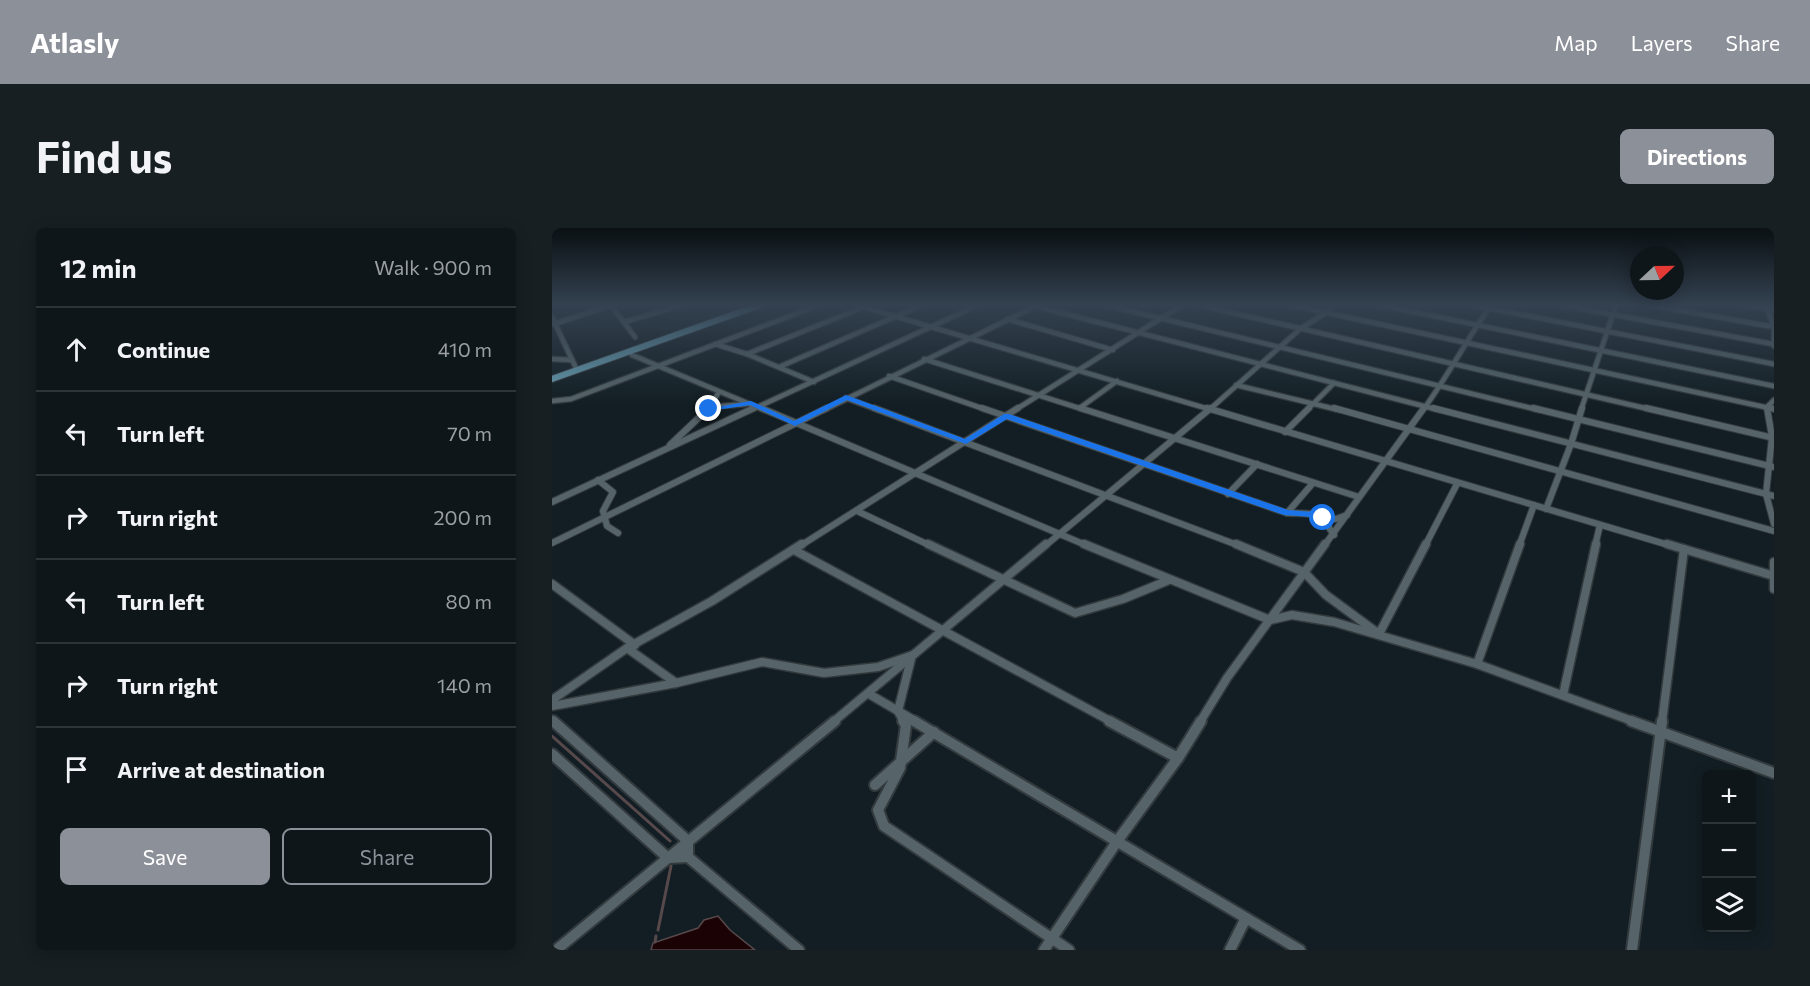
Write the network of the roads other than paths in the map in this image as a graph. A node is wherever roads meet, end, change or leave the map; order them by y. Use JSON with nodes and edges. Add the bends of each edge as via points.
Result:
{"nodes":[{"id":1,"x":561,"y":339,"type":"edge"},
{"id":2,"x":646,"y":339,"type":"edge"},
{"id":3,"x":661,"y":339,"type":"edge"},
{"id":4,"x":730,"y":339,"type":"edge"},
{"id":5,"x":786,"y":339,"type":"edge"},
{"id":6,"x":843,"y":339,"type":"edge"},
{"id":7,"x":905,"y":339,"type":"edge"},
{"id":8,"x":968,"y":339,"type":"edge"},
{"id":9,"x":971,"y":339,"type":"edge"},
{"id":10,"x":1074,"y":339,"type":"edge"},
{"id":11,"x":1130,"y":339,"type":"edge"},
{"id":12,"x":1161,"y":339,"type":"edge"},
{"id":13,"x":1245,"y":339,"type":"edge"},
{"id":14,"x":1289,"y":339,"type":"edge"},
{"id":15,"x":1344,"y":339,"type":"edge"},
{"id":16,"x":1450,"y":339,"type":"edge"},
{"id":17,"x":1467,"y":339,"type":"edge"},
{"id":18,"x":1542,"y":339,"type":"edge"},
{"id":19,"x":1604,"y":339,"type":"edge"},
{"id":20,"x":1645,"y":339,"type":"edge"},
{"id":21,"x":1736,"y":339,"type":"edge"},
{"id":22,"x":1465,"y":342,"type":"junction"},
{"id":23,"x":716,"y":344,"type":"junction"},
{"id":24,"x":1773,"y":346,"type":"edge"},
{"id":25,"x":1280,"y":347,"type":"junction"},
{"id":26,"x":1113,"y":350,"type":"junction"},
{"id":27,"x":1601,"y":351,"type":"junction"},
{"id":28,"x":747,"y":354,"type":"junction"},
{"id":29,"x":632,"y":355,"type":"dead end"},
{"id":30,"x":552,"y":359,"type":"edge"},
{"id":31,"x":924,"y":359,"type":"junction"},
{"id":32,"x":573,"y":363,"type":"junction"},
{"id":33,"x":1456,"y":363,"type":"junction"},
{"id":34,"x":1259,"y":364,"type":"junction"},
{"id":35,"x":1774,"y":364,"type":"edge"},
{"id":36,"x":658,"y":366,"type":"junction"},
{"id":37,"x":779,"y":367,"type":"junction"},
{"id":38,"x":1079,"y":370,"type":"junction"},
{"id":39,"x":1596,"y":371,"type":"junction"},
{"id":40,"x":889,"y":376,"type":"junction"},
{"id":41,"x":552,"y":377,"type":"edge"},
{"id":42,"x":1117,"y":381,"type":"junction"},
{"id":43,"x":814,"y":382,"type":"junction"},
{"id":44,"x":1334,"y":383,"type":"junction"},
{"id":45,"x":1236,"y":385,"type":"junction"},
{"id":46,"x":1441,"y":386,"type":"junction"},
{"id":47,"x":1774,"y":386,"type":"edge"},
{"id":48,"x":1352,"y":388,"type":"junction"},
{"id":49,"x":719,"y":392,"type":"junction"},
{"id":50,"x":1325,"y":392,"type":"junction"},
{"id":51,"x":1040,"y":394,"type":"junction"},
{"id":52,"x":1586,"y":394,"type":"junction"},
{"id":53,"x":846,"y":398,"type":"junction"},
{"id":54,"x":1774,"y":400,"type":"edge"},
{"id":55,"x":552,"y":401,"type":"edge"},
{"id":56,"x":559,"y":402,"type":"junction"},
{"id":57,"x":751,"y":403,"type":"junction"},
{"id":58,"x":1314,"y":403,"type":"junction"},
{"id":59,"x":1425,"y":406,"type":"junction"},
{"id":60,"x":710,"y":407,"type":"junction"},
{"id":61,"x":759,"y":407,"type":"junction"},
{"id":62,"x":1081,"y":407,"type":"junction"},
{"id":63,"x":1771,"y":408,"type":"edge"},
{"id":64,"x":552,"y":409,"type":"edge"},
{"id":65,"x":1210,"y":409,"type":"junction"},
{"id":66,"x":1006,"y":416,"type":"junction"},
{"id":67,"x":1578,"y":419,"type":"junction"},
{"id":68,"x":795,"y":424,"type":"junction"},
{"id":69,"x":1408,"y":430,"type":"junction"},
{"id":70,"x":1285,"y":432,"type":"junction"},
{"id":71,"x":1773,"y":437,"type":"edge"},
{"id":72,"x":1173,"y":438,"type":"junction"},
{"id":73,"x":966,"y":442,"type":"junction"},
{"id":74,"x":1571,"y":444,"type":"junction"},
{"id":75,"x":664,"y":450,"type":"junction"},
{"id":76,"x":1385,"y":462,"type":"junction"},
{"id":77,"x":1142,"y":464,"type":"junction"},
{"id":78,"x":1257,"y":464,"type":"junction"},
{"id":79,"x":1772,"y":467,"type":"edge"},
{"id":80,"x":1560,"y":471,"type":"junction"},
{"id":81,"x":918,"y":473,"type":"junction"},
{"id":82,"x":598,"y":480,"type":"junction"},
{"id":83,"x":1312,"y":483,"type":"junction"},
{"id":84,"x":1457,"y":484,"type":"junction"},
{"id":85,"x":1228,"y":494,"type":"junction"},
{"id":86,"x":1766,"y":494,"type":"junction"},
{"id":87,"x":1104,"y":496,"type":"junction"},
{"id":88,"x":1774,"y":496,"type":"edge"},
{"id":89,"x":1359,"y":497,"type":"junction"},
{"id":90,"x":552,"y":502,"type":"edge"},
{"id":91,"x":1534,"y":506,"type":"junction"},
{"id":92,"x":1546,"y":509,"type":"junction"},
{"id":93,"x":857,"y":511,"type":"junction"},
{"id":94,"x":1287,"y":513,"type":"junction"},
{"id":95,"x":1347,"y":515,"type":"junction"},
{"id":96,"x":604,"y":517,"type":"junction"},
{"id":97,"x":1323,"y":518,"type":"junction"},
{"id":98,"x":1774,"y":524,"type":"edge"},
{"id":99,"x":1600,"y":525,"type":"junction"},
{"id":100,"x":1774,"y":531,"type":"edge"},
{"id":101,"x":618,"y":533,"type":"dead end"},
{"id":102,"x":1059,"y":534,"type":"junction"},
{"id":103,"x":1334,"y":535,"type":"junction"},
{"id":104,"x":552,"y":543,"type":"edge"},
{"id":105,"x":1684,"y":549,"type":"junction"},
{"id":106,"x":794,"y":550,"type":"junction"},
{"id":107,"x":1774,"y":562,"type":"edge"},
{"id":108,"x":1304,"y":572,"type":"junction"},
{"id":109,"x":1774,"y":576,"type":"edge"},
{"id":110,"x":1004,"y":580,"type":"junction"},
{"id":111,"x":1169,"y":580,"type":"junction"},
{"id":112,"x":552,"y":584,"type":"edge"},
{"id":113,"x":1774,"y":589,"type":"edge"},
{"id":114,"x":1270,"y":621,"type":"junction"},
{"id":115,"x":943,"y":632,"type":"junction"},
{"id":116,"x":1379,"y":634,"type":"junction"},
{"id":117,"x":631,"y":646,"type":"junction"},
{"id":118,"x":914,"y":656,"type":"junction"},
{"id":119,"x":1477,"y":663,"type":"junction"},
{"id":120,"x":676,"y":683,"type":"junction"},
{"id":121,"x":869,"y":694,"type":"junction"},
{"id":122,"x":1563,"y":694,"type":"junction"},
{"id":123,"x":552,"y":700,"type":"edge"},
{"id":124,"x":552,"y":706,"type":"edge"},
{"id":125,"x":898,"y":711,"type":"junction"},
{"id":126,"x":552,"y":720,"type":"edge"},
{"id":127,"x":1662,"y":731,"type":"junction"},
{"id":128,"x":934,"y":732,"type":"junction"},
{"id":129,"x":552,"y":754,"type":"edge"},
{"id":130,"x":1178,"y":758,"type":"junction"},
{"id":131,"x":901,"y":762,"type":"junction"},
{"id":132,"x":1774,"y":772,"type":"edge"},
{"id":133,"x":876,"y":785,"type":"dead end"},
{"id":134,"x":1118,"y":840,"type":"junction"},
{"id":135,"x":688,"y":841,"type":"junction"},
{"id":136,"x":668,"y":858,"type":"junction"},
{"id":137,"x":688,"y":858,"type":"junction"},
{"id":138,"x":1246,"y":918,"type":"junction"},
{"id":139,"x":1052,"y":938,"type":"junction"},
{"id":140,"x":556,"y":950,"type":"edge"},
{"id":141,"x":799,"y":950,"type":"edge"},
{"id":142,"x":1044,"y":950,"type":"edge"},
{"id":143,"x":1069,"y":950,"type":"edge"},
{"id":144,"x":1230,"y":950,"type":"edge"},
{"id":145,"x":1300,"y":950,"type":"edge"},
{"id":146,"x":1632,"y":950,"type":"edge"}],
"edges":[{"from":1,"to":32,"type":"street"},
{"from":2,"to":32,"type":"main road"},
{"from":3,"to":41,"type":"main road"},
{"from":4,"to":23,"type":"street"},
{"from":5,"to":28,"type":"street"},
{"from":6,"to":37,"type":"street"},
{"from":7,"to":43,"type":"street"},
{"from":8,"to":31,"type":"street"},
{"from":9,"to":38,"type":"street"},
{"from":10,"to":26,"type":"street"},
{"from":11,"to":26,"type":"street"},
{"from":12,"to":34,"type":"street"},
{"from":13,"to":25,"type":"street"},
{"from":14,"to":25,"type":"street"},
{"from":15,"to":33,"type":"street"},
{"from":16,"to":22,"type":"street"},
{"from":17,"to":22,"type":"street"},
{"from":18,"to":27,"type":"street"},
{"from":19,"to":27,"type":"street"},
{"from":20,"to":35,"type":"street"},
{"from":21,"to":24,"type":"street"},
{"from":22,"to":33,"type":"street"},
{"from":22,"to":39,"type":"street"},
{"from":23,"to":28,"type":"street"},
{"from":23,"to":36,"type":"street"},
{"from":25,"to":34,"type":"street"},
{"from":25,"to":46,"type":"street"},
{"from":26,"to":38,"type":"street"},
{"from":27,"to":39,"type":"street"},
{"from":27,"to":47,"type":"street"},
{"from":28,"to":37,"type":"street"},
{"from":29,"to":36,"type":"street"},
{"from":30,"to":32,"type":"street"},
{"from":31,"to":40,"type":"street"},
{"from":31,"to":51,"type":"street"},
{"from":32,"to":41,"type":"main road"},
{"from":33,"to":46,"type":"street"},
{"from":33,"to":52,"type":"street"},
{"from":34,"to":44,"type":"street"},
{"from":34,"to":45,"type":"street"},
{"from":36,"to":49,"type":"street"},
{"from":36,"to":56,"type":"street"},
{"from":37,"to":43,"type":"street"},
{"from":38,"to":42,"type":"street"},
{"from":38,"to":51,"type":"street"},
{"from":39,"to":52,"type":"street"},
{"from":39,"to":63,"type":"street"},
{"from":40,"to":53,"type":"street"},
{"from":40,"to":66,"type":"street"},
{"from":42,"to":62,"type":"street"},
{"from":42,"to":65,"type":"street"},
{"from":43,"to":61,"type":"street"},
{"from":44,"to":48,"type":"street"},
{"from":44,"to":50,"type":"street"},
{"from":45,"to":58,"type":"street"},
{"from":45,"to":65,"type":"street"},
{"from":46,"to":59,"type":"street"},
{"from":46,"to":67,"type":"street"},
{"from":48,"to":50,"type":"street"},
{"from":48,"to":59,"type":"street"},
{"from":49,"to":57,"type":"street"},
{"from":49,"to":60,"type":"street"},
{"from":50,"to":58,"type":"street"},
{"from":51,"to":62,"type":"street"},
{"from":51,"to":66,"type":"street"},
{"from":52,"to":67,"type":"street"},
{"from":52,"to":71,"type":"street"},
{"from":53,"to":68,"type":"street"},
{"from":53,"to":73,"type":"street"},
{"from":54,"to":63,"type":"street"},
{"from":55,"to":56,"type":"street"},
{"from":56,"to":64,"type":"street"},
{"from":57,"to":60,"type":"street"},
{"from":57,"to":61,"type":"street"},
{"from":58,"to":69,"type":"street"},
{"from":58,"to":70,"type":"street"},
{"from":59,"to":69,"type":"street"},
{"from":59,"to":74,"type":"street"},
{"from":60,"to":75,"type":"street"},
{"from":61,"to":68,"type":"street"},
{"from":61,"to":75,"type":"street"},
{"from":62,"to":72,"type":"street"},
{"from":63,"to":71,"type":"street"},
{"from":65,"to":70,"type":"street"},
{"from":65,"to":72,"type":"street"},
{"from":66,"to":73,"type":"street"},
{"from":66,"to":77,"type":"street"},
{"from":67,"to":74,"type":"street"},
{"from":67,"to":79,"type":"street"},
{"from":68,"to":81,"type":"street"},
{"from":68,"to":96,"type":"street"},
{"from":69,"to":76,"type":"street"},
{"from":69,"to":80,"type":"street"},
{"from":70,"to":76,"type":"street"},
{"from":71,"to":79,"type":"street"},
{"from":72,"to":77,"type":"street"},
{"from":72,"to":78,"type":"street"},
{"from":73,"to":81,"type":"street"},
{"from":73,"to":87,"type":"street"},
{"from":74,"to":80,"type":"street"},
{"from":74,"to":86,"type":"street"},
{"from":75,"to":82,"type":"street"},
{"from":76,"to":84,"type":"street"},
{"from":76,"to":89,"type":"street"},
{"from":77,"to":85,"type":"street"},
{"from":77,"to":87,"type":"street"},
{"from":78,"to":83,"type":"street"},
{"from":78,"to":85,"type":"street"},
{"from":79,"to":86,"type":"street"},
{"from":80,"to":92,"type":"street"},
{"from":80,"to":100,"type":"street"},
{"from":81,"to":93,"type":"street"},
{"from":81,"to":102,"type":"street"},
{"from":82,"to":90,"type":"street"},
{"from":82,"to":96,"type":"street","via":[[613,492]]},
{"from":83,"to":89,"type":"street"},
{"from":83,"to":94,"type":"street"},
{"from":84,"to":91,"type":"street"},
{"from":84,"to":116,"type":"street"},
{"from":85,"to":94,"type":"street"},
{"from":86,"to":88,"type":"street"},
{"from":86,"to":98,"type":"street"},
{"from":87,"to":102,"type":"street"},
{"from":87,"to":108,"type":"street"},
{"from":89,"to":95,"type":"street"},
{"from":91,"to":92,"type":"street"},
{"from":91,"to":119,"type":"street"},
{"from":92,"to":99,"type":"street"},
{"from":93,"to":106,"type":"street"},
{"from":93,"to":110,"type":"street"},
{"from":94,"to":97,"type":"street"},
{"from":95,"to":97,"type":"street"},
{"from":95,"to":103,"type":"street"},
{"from":96,"to":101,"type":"street","via":[[607,526]]},
{"from":96,"to":104,"type":"street"},
{"from":97,"to":103,"type":"street"},
{"from":99,"to":105,"type":"street"},
{"from":99,"to":122,"type":"street"},
{"from":102,"to":110,"type":"street"},
{"from":102,"to":111,"type":"street"},
{"from":103,"to":108,"type":"street"},
{"from":105,"to":109,"type":"street"},
{"from":105,"to":127,"type":"street"},
{"from":106,"to":115,"type":"street"},
{"from":106,"to":117,"type":"street"},
{"from":107,"to":109,"type":"street"},
{"from":108,"to":114,"type":"street"},
{"from":108,"to":116,"type":"street","via":[[1326,595]]},
{"from":109,"to":113,"type":"street"},
{"from":110,"to":111,"type":"street","via":[[1075,613]]},
{"from":110,"to":115,"type":"street"},
{"from":111,"to":114,"type":"street"},
{"from":112,"to":117,"type":"street"},
{"from":114,"to":116,"type":"street","via":[[1292,615]]},
{"from":114,"to":130,"type":"street","via":[[1227,678]]},
{"from":115,"to":118,"type":"street"},
{"from":115,"to":130,"type":"street"},
{"from":116,"to":119,"type":"street"},
{"from":117,"to":120,"type":"street"},
{"from":117,"to":123,"type":"street"},
{"from":118,"to":120,"type":"street","via":[[878,667],[824,673],[762,662]]},
{"from":118,"to":121,"type":"street"},
{"from":118,"to":125,"type":"street"},
{"from":119,"to":122,"type":"street"},
{"from":120,"to":124,"type":"street"},
{"from":121,"to":125,"type":"street"},
{"from":121,"to":135,"type":"street"},
{"from":122,"to":127,"type":"street"},
{"from":125,"to":128,"type":"street"},
{"from":125,"to":131,"type":"street","via":[[906,725]]},
{"from":126,"to":135,"type":"street"},
{"from":127,"to":132,"type":"street"},
{"from":127,"to":146,"type":"street"},
{"from":128,"to":131,"type":"street"},
{"from":128,"to":134,"type":"street"},
{"from":129,"to":136,"type":"street"},
{"from":130,"to":134,"type":"street"},
{"from":131,"to":133,"type":"street"},
{"from":131,"to":139,"type":"street","via":[[878,810],[884,826]]},
{"from":134,"to":138,"type":"street"},
{"from":134,"to":139,"type":"street"},
{"from":135,"to":136,"type":"street"},
{"from":135,"to":137,"type":"street"},
{"from":136,"to":137,"type":"street"},
{"from":136,"to":140,"type":"street"},
{"from":137,"to":141,"type":"street"},
{"from":138,"to":144,"type":"street"},
{"from":138,"to":145,"type":"street"},
{"from":139,"to":142,"type":"street"},
{"from":139,"to":143,"type":"street"}]}
